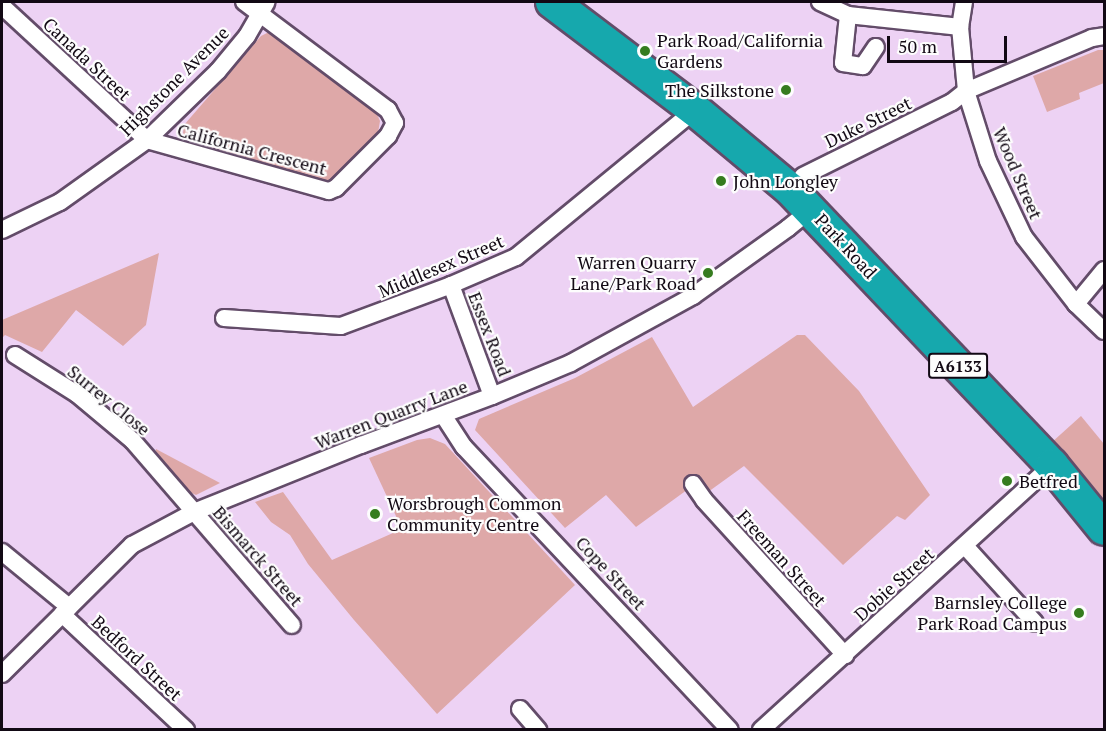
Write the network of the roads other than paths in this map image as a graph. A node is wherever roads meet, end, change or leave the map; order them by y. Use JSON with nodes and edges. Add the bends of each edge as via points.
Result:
{"nodes":[{"id":1,"x":244,"y":2,"type":"edge"},
{"id":2,"x":552,"y":2,"type":"edge"},
{"id":3,"x":820,"y":2,"type":"edge"},
{"id":4,"x":964,"y":2,"type":"edge"},
{"id":5,"x":2,"y":6,"type":"edge"},
{"id":6,"x":264,"y":8,"type":"edge"},
{"id":7,"x":848,"y":15,"type":"junction"},
{"id":8,"x":960,"y":27,"type":"junction"},
{"id":9,"x":1104,"y":36,"type":"edge"},
{"id":10,"x":876,"y":47,"type":"dead end"},
{"id":11,"x":966,"y":92,"type":"junction"},
{"id":12,"x":695,"y":110,"type":"junction"},
{"id":13,"x":147,"y":140,"type":"junction"},
{"id":14,"x":800,"y":198,"type":"junction"},
{"id":15,"x":2,"y":230,"type":"edge"},
{"id":16,"x":1104,"y":270,"type":"edge"},
{"id":17,"x":451,"y":285,"type":"junction"},
{"id":18,"x":1076,"y":304,"type":"junction"},
{"id":19,"x":224,"y":318,"type":"dead end"},
{"id":20,"x":1104,"y":331,"type":"edge"},
{"id":21,"x":15,"y":355,"type":"dead end"},
{"id":22,"x":492,"y":396,"type":"junction"},
{"id":23,"x":443,"y":415,"type":"junction"},
{"id":24,"x":1052,"y":465,"type":"junction"},
{"id":25,"x":693,"y":484,"type":"dead end"},
{"id":26,"x":194,"y":512,"type":"junction"},
{"id":27,"x":1104,"y":529,"type":"edge"},
{"id":28,"x":965,"y":546,"type":"junction"},
{"id":29,"x":2,"y":552,"type":"edge"},
{"id":30,"x":65,"y":610,"type":"junction"},
{"id":31,"x":1035,"y":623,"type":"dead end"},
{"id":32,"x":292,"y":625,"type":"dead end"},
{"id":33,"x":845,"y":655,"type":"junction"},
{"id":34,"x":2,"y":674,"type":"edge"},
{"id":35,"x":520,"y":709,"type":"dead end"},
{"id":36,"x":186,"y":729,"type":"edge"},
{"id":37,"x":538,"y":729,"type":"edge"},
{"id":38,"x":730,"y":729,"type":"edge"},
{"id":39,"x":761,"y":729,"type":"edge"}],
"edges":[{"from":1,"to":6,"type":"street"},
{"from":2,"to":12,"type":"highway","name":"Park Road","number":"A6133"},
{"from":3,"to":7,"type":"street"},
{"from":4,"to":8,"type":"street","name":"Wood Street"},
{"from":5,"to":13,"type":"street","name":"Canada Street"},
{"from":6,"to":13,"type":"street","name":"Highstone Avenue","via":[[248,36],[218,71]]},
{"from":6,"to":13,"type":"street","name":"California Crescent","via":[[388,110],[395,123],[388,136],[343,183],[329,191]]},
{"from":7,"to":8,"type":"street"},
{"from":7,"to":10,"type":"street","via":[[843,63],[863,66]]},
{"from":8,"to":11,"type":"street","name":"Wood Street"},
{"from":9,"to":11,"type":"street","name":"Duke Street"},
{"from":11,"to":14,"type":"street","name":"Duke Street","via":[[803,176]]},
{"from":11,"to":18,"type":"street","name":"Wood Street","via":[[988,161],[1024,237]]},
{"from":12,"to":14,"type":"highway","name":"Park Road","number":"A6133"},
{"from":12,"to":17,"type":"street","name":"Middlesex Street","via":[[516,257]]},
{"from":13,"to":15,"type":"street","name":"Highstone Avenue","via":[[60,202]]},
{"from":14,"to":22,"type":"street","name":"Warren Quarry Lane","via":[[803,216],[660,316],[570,363]]},
{"from":14,"to":24,"type":"highway","name":"Park Road","number":"A6133"},
{"from":16,"to":18,"type":"street"},
{"from":17,"to":19,"type":"street","name":"Middlesex Street","via":[[341,326]]},
{"from":17,"to":22,"type":"street","name":"Essex Road"},
{"from":18,"to":20,"type":"street","name":"Wood Street"},
{"from":21,"to":26,"type":"street","name":"Surrey Close","via":[[77,394],[133,441]]},
{"from":22,"to":23,"type":"street","name":"Warren Quarry Lane"},
{"from":23,"to":26,"type":"street","name":"Warren Quarry Lane"},
{"from":23,"to":38,"type":"street","name":"Cope Street","via":[[464,447]]},
{"from":24,"to":27,"type":"highway","name":"Park Road","number":"A6133"},
{"from":24,"to":28,"type":"street","name":"Dobie Street"},
{"from":25,"to":33,"type":"street","name":"Freeman Street"},
{"from":26,"to":30,"type":"street","name":"Warren Quarry Lane","via":[[132,545]]},
{"from":26,"to":32,"type":"street","name":"Bismarck Street"},
{"from":28,"to":31,"type":"street"},
{"from":28,"to":33,"type":"street","name":"Dobie Street"},
{"from":29,"to":30,"type":"street","name":"Bedford Street"},
{"from":30,"to":34,"type":"street","name":"Warren Quarry Lane"},
{"from":30,"to":36,"type":"street","name":"Bedford Street"},
{"from":33,"to":39,"type":"street","name":"Dobie Street"},
{"from":35,"to":37,"type":"street"}]}
